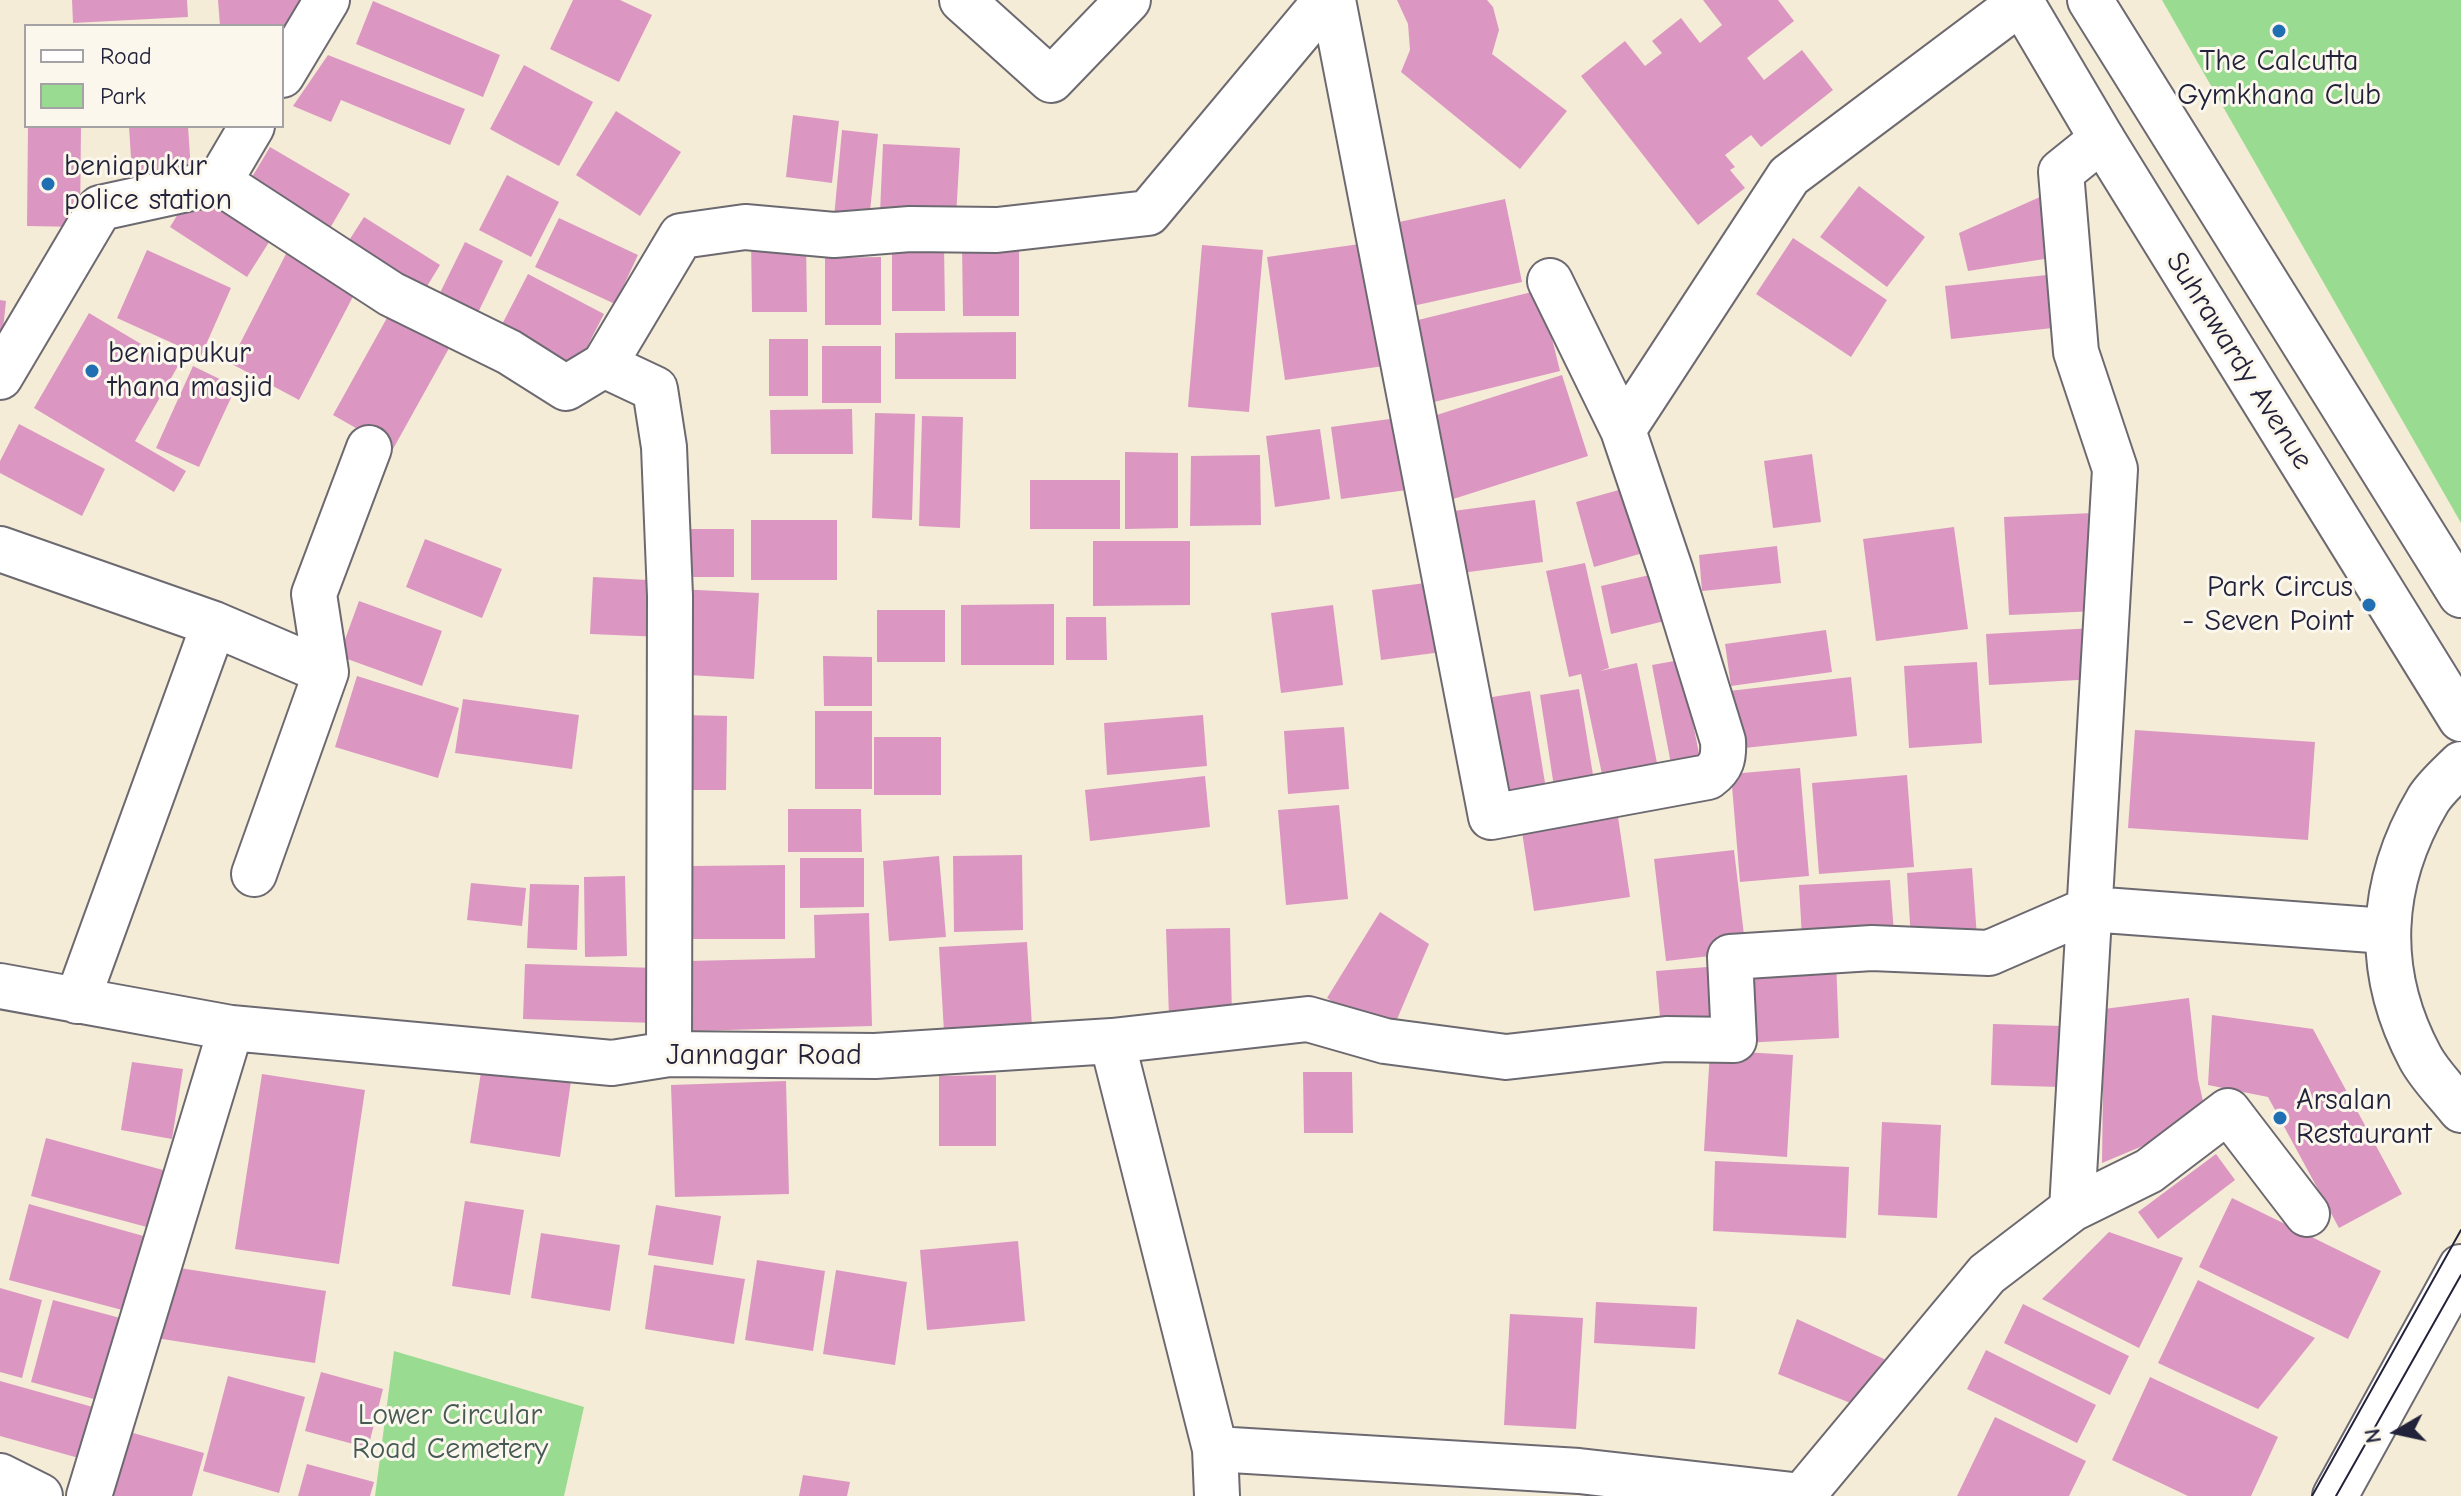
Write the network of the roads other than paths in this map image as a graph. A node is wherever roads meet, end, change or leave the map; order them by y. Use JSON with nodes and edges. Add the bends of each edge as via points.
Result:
{"nodes":[{"id":1,"x":327,"y":0,"type":"edge"},
{"id":2,"x":962,"y":0,"type":"edge"},
{"id":3,"x":1128,"y":0,"type":"edge"},
{"id":4,"x":1326,"y":0,"type":"edge"},
{"id":5,"x":1333,"y":0,"type":"edge"},
{"id":6,"x":2090,"y":0,"type":"edge"},
{"id":7,"x":2021,"y":1,"type":"edge"},
{"id":8,"x":284,"y":72,"type":"edge"},
{"id":9,"x":251,"y":128,"type":"edge"},
{"id":10,"x":2102,"y":139,"type":"junction"},
{"id":11,"x":219,"y":182,"type":"junction"},
{"id":12,"x":1550,"y":281,"type":"dead end"},
{"id":13,"x":604,"y":365,"type":"junction"},
{"id":14,"x":0,"y":377,"type":"edge"},
{"id":15,"x":1623,"y":430,"type":"junction"},
{"id":16,"x":369,"y":448,"type":"dead end"},
{"id":17,"x":0,"y":549,"type":"edge"},
{"id":18,"x":2461,"y":595,"type":"edge"},
{"id":19,"x":214,"y":624,"type":"junction"},
{"id":20,"x":326,"y":672,"type":"junction"},
{"id":21,"x":2461,"y":719,"type":"edge"},
{"id":22,"x":2461,"y":764,"type":"edge"},
{"id":23,"x":254,"y":874,"type":"dead end"},
{"id":24,"x":2090,"y":909,"type":"junction"},
{"id":25,"x":2386,"y":931,"type":"junction"},
{"id":26,"x":0,"y":986,"type":"edge"},
{"id":27,"x":77,"y":1001,"type":"junction"},
{"id":28,"x":231,"y":1028,"type":"junction"},
{"id":29,"x":1112,"y":1041,"type":"junction"},
{"id":30,"x":669,"y":1054,"type":"junction"},
{"id":31,"x":2461,"y":1110,"type":"edge"},
{"id":32,"x":2072,"y":1209,"type":"junction"},
{"id":33,"x":2307,"y":1214,"type":"dead end"},
{"id":34,"x":2460,"y":1280,"type":"edge"},
{"id":35,"x":1215,"y":1449,"type":"junction"},
{"id":36,"x":0,"y":1476,"type":"edge"},
{"id":37,"x":40,"y":1496,"type":"edge"},
{"id":38,"x":89,"y":1496,"type":"edge"},
{"id":39,"x":1217,"y":1496,"type":"edge"},
{"id":40,"x":1802,"y":1496,"type":"edge"},
{"id":41,"x":2335,"y":1496,"type":"edge"}],
"edges":[{"from":1,"to":8,"type":"street"},
{"from":2,"to":3,"type":"street","via":[[1051,80]]},
{"from":4,"to":13,"type":"street","via":[[1148,213],[997,230],[834,235],[745,227],[681,236]]},
{"from":5,"to":15,"type":"street","via":[[1491,817],[1708,777],[1724,756],[1680,600]]},
{"from":6,"to":18,"type":"street"},
{"from":7,"to":10,"type":"street","name":"Suhrawardy Avenue"},
{"from":7,"to":15,"type":"street","via":[[1789,176]]},
{"from":9,"to":11,"type":"street"},
{"from":10,"to":21,"type":"street","name":"Suhrawardy Avenue"},
{"from":10,"to":24,"type":"street","via":[[2061,172],[2076,352],[2115,469]]},
{"from":11,"to":13,"type":"street","via":[[391,294],[509,352],[566,388]]},
{"from":11,"to":14,"type":"street","via":[[100,208]]},
{"from":12,"to":15,"type":"street"},
{"from":13,"to":30,"type":"street","via":[[655,389],[664,447],[670,596]]},
{"from":16,"to":20,"type":"street","via":[[314,594]]},
{"from":17,"to":19,"type":"street"},
{"from":19,"to":20,"type":"street"},
{"from":19,"to":27,"type":"street"},
{"from":20,"to":23,"type":"street"},
{"from":22,"to":25,"type":"street","via":[[2429,798],[2398,861]]},
{"from":24,"to":25,"type":"street"},
{"from":24,"to":29,"type":"street","name":"Jannagar Road","via":[[1989,953],[1872,948],[1730,957],[1734,1040],[1666,1039],[1506,1057],[1385,1041],[1308,1019]]},
{"from":24,"to":32,"type":"street"},
{"from":25,"to":31,"type":"street","via":[[2394,997],[2421,1059]]},
{"from":26,"to":27,"type":"street","name":"Jannagar Road"},
{"from":27,"to":28,"type":"street","name":"Jannagar Road"},
{"from":28,"to":30,"type":"street","name":"Jannagar Road","via":[[612,1063]]},
{"from":28,"to":38,"type":"street"},
{"from":29,"to":30,"type":"street","name":"Jannagar Road","via":[[875,1056]]},
{"from":29,"to":35,"type":"street"},
{"from":32,"to":33,"type":"street","via":[[2149,1171],[2228,1111]]},
{"from":32,"to":40,"type":"street","via":[[1987,1274]]},
{"from":34,"to":41,"type":"street"},
{"from":35,"to":39,"type":"street"},
{"from":35,"to":40,"type":"street","via":[[1579,1471]]},
{"from":36,"to":37,"type":"street"}]}
